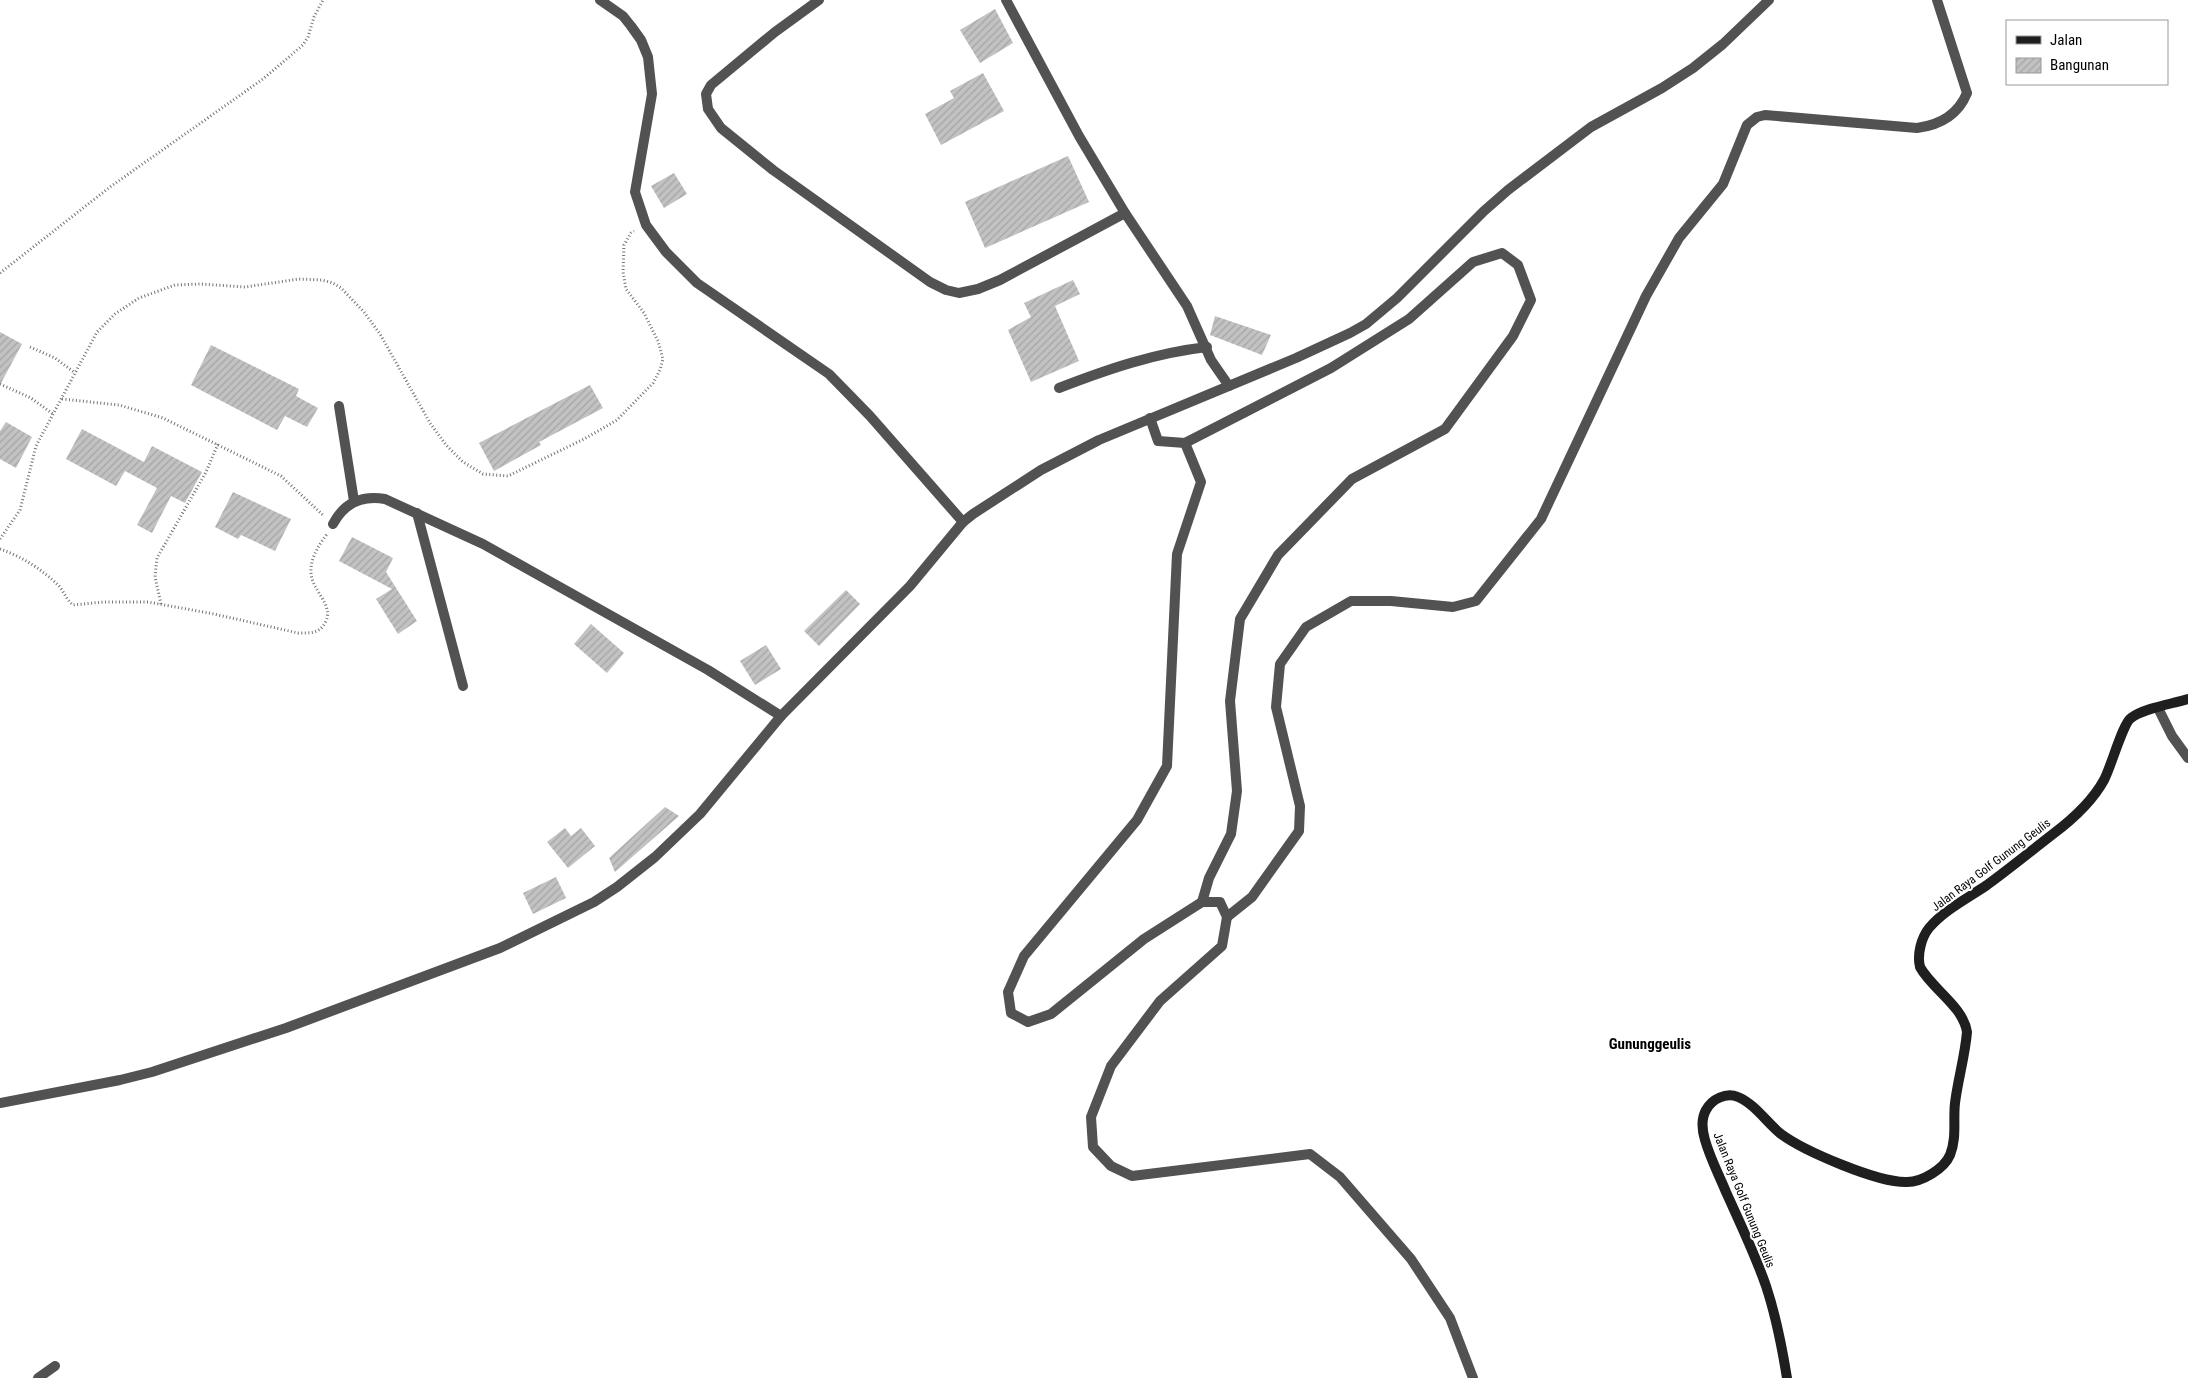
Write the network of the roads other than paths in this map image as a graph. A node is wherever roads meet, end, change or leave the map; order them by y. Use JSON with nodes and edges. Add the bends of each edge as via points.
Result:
{"nodes":[{"id":1,"x":600,"y":0,"type":"edge"},
{"id":2,"x":819,"y":0,"type":"edge"},
{"id":3,"x":1006,"y":0,"type":"edge"},
{"id":4,"x":1769,"y":0,"type":"edge"},
{"id":5,"x":1937,"y":0,"type":"edge"},
{"id":6,"x":1125,"y":213,"type":"junction"},
{"id":7,"x":1207,"y":347,"type":"junction"},
{"id":8,"x":1228,"y":386,"type":"junction"},
{"id":9,"x":1059,"y":388,"type":"dead end"},
{"id":10,"x":339,"y":406,"type":"dead end"},
{"id":11,"x":1150,"y":418,"type":"junction"},
{"id":12,"x":1185,"y":443,"type":"junction"},
{"id":13,"x":354,"y":501,"type":"junction"},
{"id":14,"x":417,"y":513,"type":"junction"},
{"id":15,"x":963,"y":522,"type":"junction"},
{"id":16,"x":333,"y":524,"type":"road end"},
{"id":17,"x":463,"y":686,"type":"dead end"},
{"id":18,"x":2188,"y":699,"type":"edge"},
{"id":19,"x":2158,"y":708,"type":"junction"},
{"id":20,"x":781,"y":716,"type":"junction"},
{"id":21,"x":2188,"y":758,"type":"edge"},
{"id":22,"x":1202,"y":902,"type":"junction"},
{"id":23,"x":1227,"y":917,"type":"junction"},
{"id":24,"x":0,"y":1103,"type":"edge"},
{"id":25,"x":55,"y":1366,"type":"dead end"},
{"id":26,"x":38,"y":1378,"type":"edge"},
{"id":27,"x":1473,"y":1378,"type":"edge"},
{"id":28,"x":1787,"y":1378,"type":"edge"}],
"edges":[{"from":1,"to":15,"type":"street","via":[[623,16],[648,56],[652,94],[635,192],[646,225],[666,252],[697,283],[829,374]]},
{"from":2,"to":6,"type":"street","via":[[711,85],[706,94],[708,109],[721,128],[749,151],[890,255],[930,282],[959,293],[1000,280]]},
{"from":3,"to":6,"type":"street","via":[[1079,136]]},
{"from":4,"to":8,"type":"street","via":[[1723,44],[1692,68],[1591,127],[1508,190],[1366,324],[1350,334]]},
{"from":5,"to":23,"type":"street","via":[[1967,93],[1959,109],[1944,120],[1917,128],[1765,115],[1750,121],[1743,131],[1728,176],[1679,238],[1646,296],[1540,519],[1476,601],[1453,607],[1351,601],[1306,627],[1280,664],[1276,707],[1300,806],[1299,831],[1252,897]]},
{"from":6,"to":7,"type":"street","via":[[1187,306]]},
{"from":7,"to":8,"type":"street","via":[[1211,360]]},
{"from":7,"to":9,"type":"street","via":[[1140,359]]},
{"from":8,"to":11,"type":"street"},
{"from":10,"to":13,"type":"street"},
{"from":11,"to":12,"type":"street","via":[[1158,442]]},
{"from":11,"to":15,"type":"street","via":[[1041,470]]},
{"from":12,"to":22,"type":"street","via":[[1201,482],[1177,554],[1167,766],[1137,820],[1024,956],[1008,992],[1011,1013],[1028,1022],[1051,1014],[1144,939]]},
{"from":12,"to":22,"type":"street","via":[[1347,358],[1409,319],[1473,262],[1502,253],[1518,265],[1531,300],[1513,336],[1445,430],[1352,479],[1278,555],[1240,619],[1230,701],[1238,791],[1232,834],[1208,878]]},
{"from":13,"to":14,"type":"street","via":[[373,497],[385,499]]},
{"from":13,"to":16,"type":"street"},
{"from":14,"to":17,"type":"street"},
{"from":14,"to":20,"type":"street","via":[[483,544],[700,665]]},
{"from":15,"to":20,"type":"street","via":[[910,586]]},
{"from":18,"to":19,"type":"main road","name":"Jalan Raya Golf Gunung Geulis"},
{"from":19,"to":21,"type":"street"},
{"from":19,"to":28,"type":"main road","name":"Jalan Raya Golf Gunung Geulis","via":[[2131,717],[2125,723],[2111,766],[2088,804],[2068,824],[1928,929],[1921,945],[1920,967],[1958,1013],[1967,1032],[1954,1106],[1955,1137],[1950,1156],[1944,1163],[1929,1175],[1910,1182],[1882,1178],[1804,1149],[1737,1096],[1722,1096],[1706,1109],[1702,1127],[1704,1138],[1766,1287]]},
{"from":20,"to":24,"type":"street","via":[[679,835],[616,887],[554,923],[500,948],[232,1047],[120,1080]]},
{"from":22,"to":23,"type":"street","via":[[1220,902]]},
{"from":23,"to":27,"type":"street","via":[[1222,946],[1160,1002],[1111,1066],[1091,1117],[1093,1147],[1111,1166],[1132,1176],[1310,1154],[1340,1177],[1411,1258],[1450,1318]]},
{"from":25,"to":26,"type":"street"}]}
